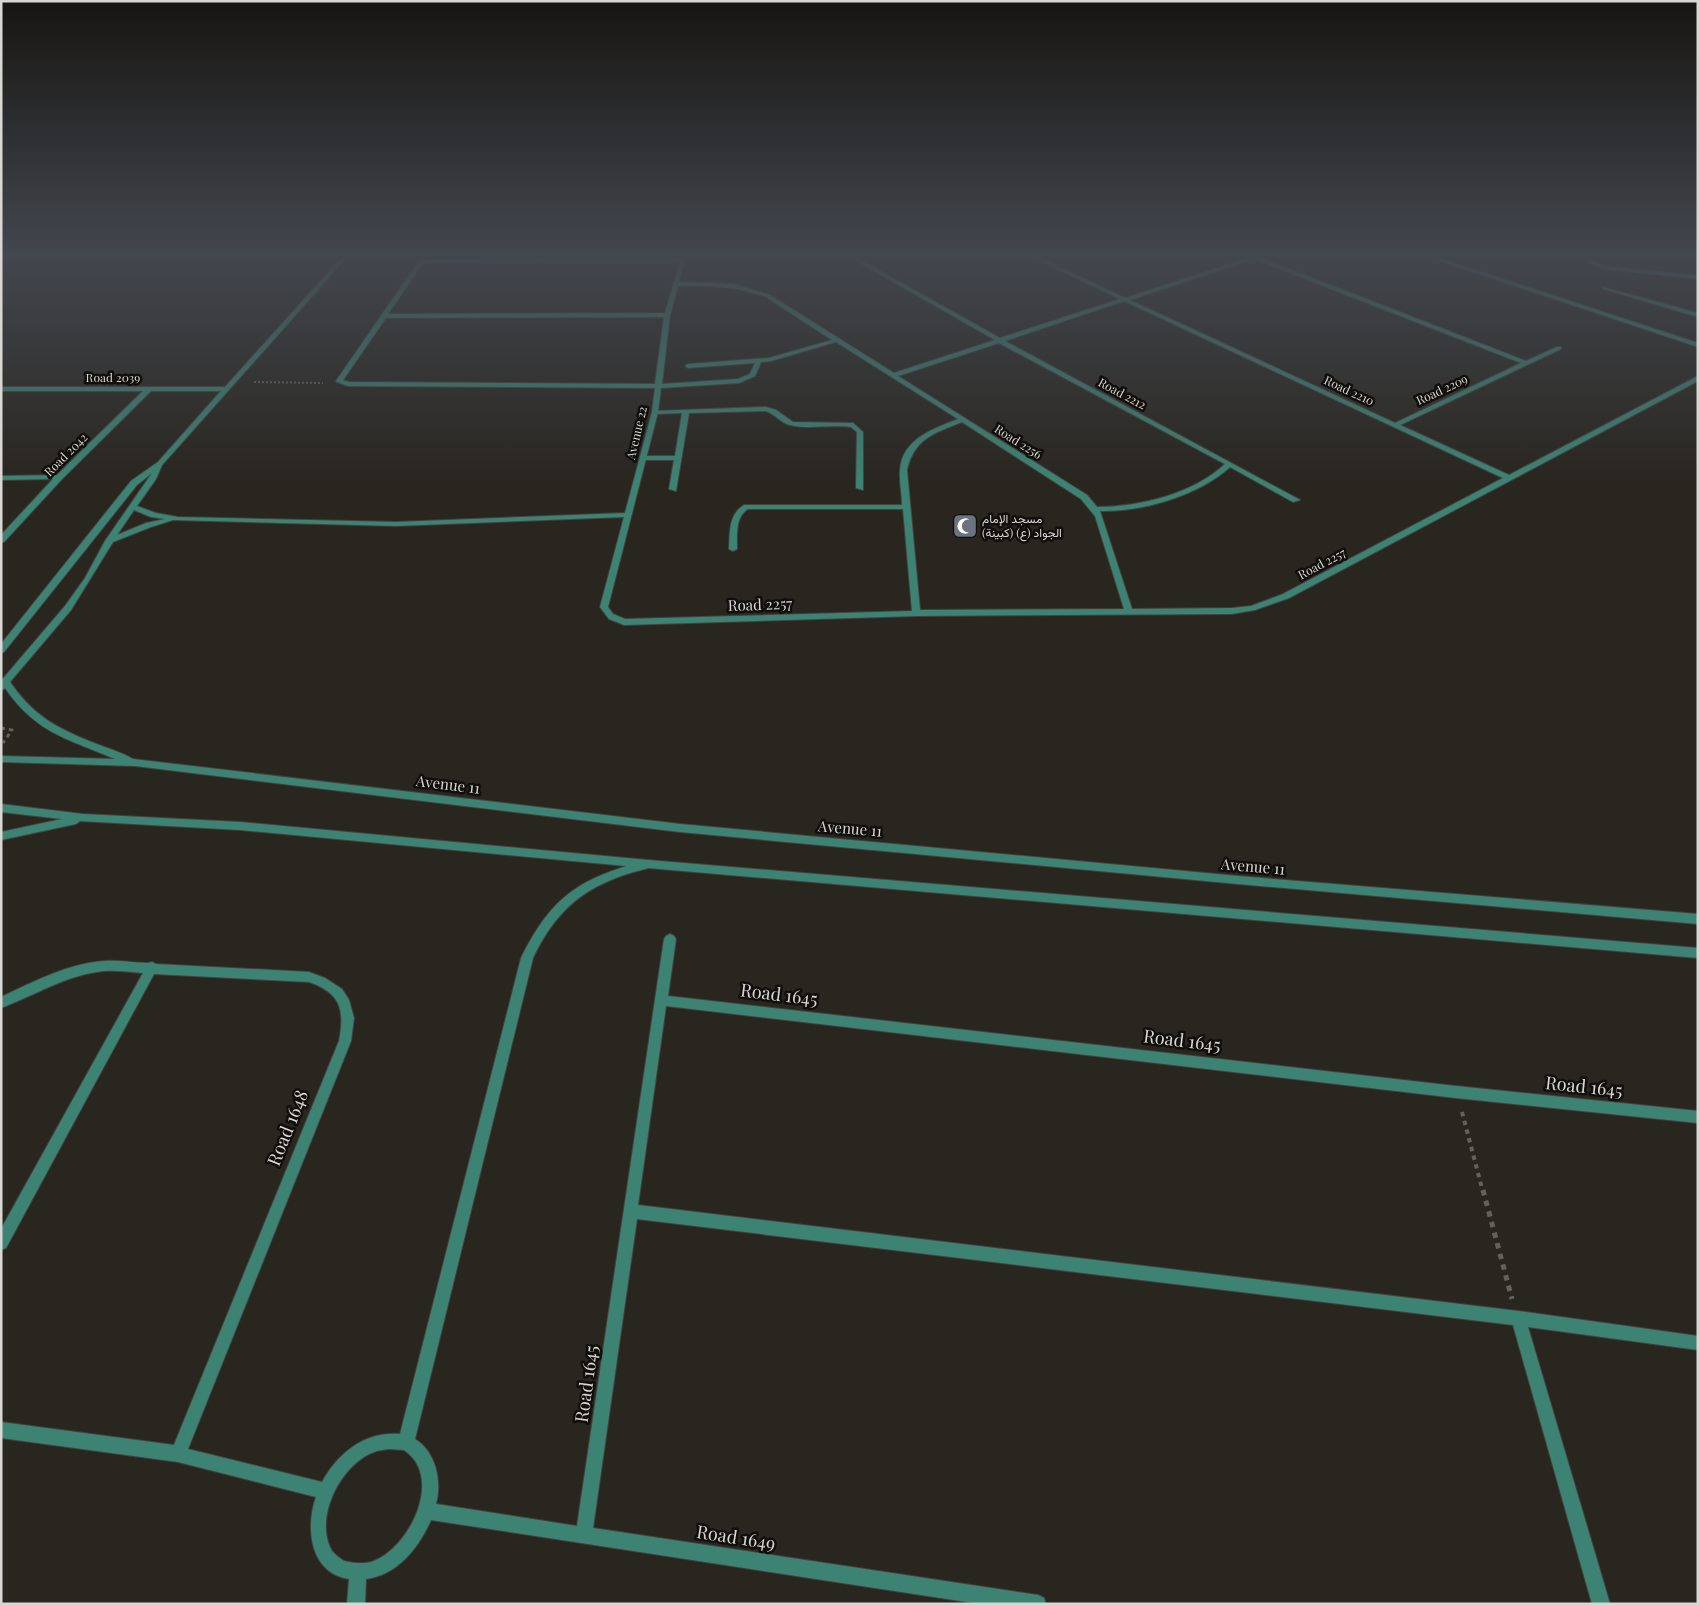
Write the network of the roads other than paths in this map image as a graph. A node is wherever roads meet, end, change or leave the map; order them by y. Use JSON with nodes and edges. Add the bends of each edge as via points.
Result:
{"nodes":[{"id":1,"x":279,"y":330,"type":"edge"},
{"id":2,"x":373,"y":330,"type":"edge"},
{"id":3,"x":665,"y":330,"type":"edge"},
{"id":4,"x":820,"y":330,"type":"edge"},
{"id":5,"x":982,"y":330,"type":"edge"},
{"id":6,"x":1031,"y":330,"type":"edge"},
{"id":7,"x":1190,"y":330,"type":"edge"},
{"id":8,"x":1442,"y":330,"type":"edge"},
{"id":9,"x":1654,"y":330,"type":"edge"},
{"id":10,"x":836,"y":340,"type":"junction"},
{"id":11,"x":1000,"y":340,"type":"junction"},
{"id":12,"x":1697,"y":344,"type":"edge"},
{"id":13,"x":1559,"y":348,"type":"dead end"},
{"id":14,"x":758,"y":362,"type":"junction"},
{"id":15,"x":1526,"y":363,"type":"junction"},
{"id":16,"x":688,"y":366,"type":"dead end"},
{"id":17,"x":892,"y":376,"type":"junction"},
{"id":18,"x":1698,"y":378,"type":"edge"},
{"id":19,"x":657,"y":386,"type":"junction"},
{"id":20,"x":1,"y":389,"type":"edge"},
{"id":21,"x":148,"y":389,"type":"junction"},
{"id":22,"x":225,"y":389,"type":"junction"},
{"id":23,"x":655,"y":412,"type":"junction"},
{"id":24,"x":686,"y":412,"type":"junction"},
{"id":25,"x":962,"y":420,"type":"junction"},
{"id":26,"x":1395,"y":425,"type":"junction"},
{"id":27,"x":643,"y":458,"type":"junction"},
{"id":28,"x":678,"y":458,"type":"junction"},
{"id":29,"x":160,"y":463,"type":"junction"},
{"id":30,"x":1229,"y":464,"type":"junction"},
{"id":31,"x":59,"y":477,"type":"junction"},
{"id":32,"x":1,"y":478,"type":"edge"},
{"id":33,"x":1509,"y":478,"type":"junction"},
{"id":34,"x":860,"y":488,"type":"dead end"},
{"id":35,"x":673,"y":489,"type":"dead end"},
{"id":36,"x":1296,"y":500,"type":"dead end"},
{"id":37,"x":132,"y":507,"type":"junction"},
{"id":38,"x":906,"y":507,"type":"junction"},
{"id":39,"x":1095,"y":509,"type":"junction"},
{"id":40,"x":628,"y":515,"type":"junction"},
{"id":41,"x":178,"y":518,"type":"junction"},
{"id":42,"x":1,"y":540,"type":"edge"},
{"id":43,"x":109,"y":542,"type":"junction"},
{"id":44,"x":733,"y":549,"type":"dead end"},
{"id":45,"x":1128,"y":610,"type":"junction"},
{"id":46,"x":607,"y":613,"type":"joint"},
{"id":47,"x":916,"y":613,"type":"junction"},
{"id":48,"x":1,"y":650,"type":"edge"},
{"id":49,"x":3,"y":684,"type":"edge"},
{"id":50,"x":1,"y":759,"type":"edge"},
{"id":51,"x":134,"y":763,"type":"junction"},
{"id":52,"x":1,"y":808,"type":"edge"},
{"id":53,"x":83,"y":818,"type":"junction"},
{"id":54,"x":1,"y":836,"type":"edge"},
{"id":55,"x":648,"y":864,"type":"junction"},
{"id":56,"x":1698,"y":920,"type":"edge"},
{"id":57,"x":670,"y":938,"type":"dead end"},
{"id":58,"x":1698,"y":953,"type":"edge"},
{"id":59,"x":152,"y":967,"type":"junction"},
{"id":60,"x":661,"y":1000,"type":"junction"},
{"id":61,"x":1,"y":1003,"type":"edge"},
{"id":62,"x":1698,"y":1118,"type":"edge"},
{"id":63,"x":630,"y":1211,"type":"junction"},
{"id":64,"x":1,"y":1243,"type":"edge"},
{"id":65,"x":1518,"y":1318,"type":"junction"},
{"id":66,"x":1698,"y":1343,"type":"edge"},
{"id":67,"x":1,"y":1430,"type":"edge"},
{"id":68,"x":406,"y":1442,"type":"junction"},
{"id":69,"x":178,"y":1454,"type":"junction"},
{"id":70,"x":325,"y":1491,"type":"junction"},
{"id":71,"x":427,"y":1511,"type":"junction"},
{"id":72,"x":584,"y":1535,"type":"junction"},
{"id":73,"x":358,"y":1572,"type":"junction"},
{"id":74,"x":356,"y":1604,"type":"edge"},
{"id":75,"x":1038,"y":1604,"type":"edge"},
{"id":76,"x":1601,"y":1604,"type":"edge"}],
"edges":[{"from":1,"to":22,"type":"street"},
{"from":2,"to":19,"type":"street","via":[[340,378],[343,383]]},
{"from":3,"to":19,"type":"street","name":"Avenue 22"},
{"from":4,"to":10,"type":"street","name":"Road 2256"},
{"from":5,"to":11,"type":"street","name":"Road 2212"},
{"from":6,"to":11,"type":"street"},
{"from":7,"to":26,"type":"street","name":"Road 2210"},
{"from":8,"to":15,"type":"street"},
{"from":9,"to":12,"type":"street"},
{"from":10,"to":14,"type":"street"},
{"from":10,"to":17,"type":"street","name":"Road 2256"},
{"from":11,"to":17,"type":"street"},
{"from":11,"to":30,"type":"street","name":"Road 2212"},
{"from":13,"to":15,"type":"street","name":"Road 2209"},
{"from":14,"to":16,"type":"street"},
{"from":14,"to":19,"type":"street","via":[[753,375],[739,381]]},
{"from":15,"to":26,"type":"street","name":"Road 2209"},
{"from":17,"to":25,"type":"street","name":"Road 2256"},
{"from":18,"to":33,"type":"street","name":"Road 2257"},
{"from":19,"to":23,"type":"street","name":"Avenue 22"},
{"from":20,"to":21,"type":"street","name":"Road 2039"},
{"from":21,"to":22,"type":"street","name":"Road 2039"},
{"from":21,"to":31,"type":"street","name":"Road 2042"},
{"from":22,"to":29,"type":"street"},
{"from":23,"to":24,"type":"street"},
{"from":23,"to":27,"type":"street","name":"Avenue 22"},
{"from":24,"to":28,"type":"street"},
{"from":24,"to":34,"type":"street","via":[[771,410],[793,424],[853,425],[860,432]]},
{"from":25,"to":38,"type":"street","via":[[928,434],[910,448],[904,458],[903,470]]},
{"from":25,"to":39,"type":"street","name":"Road 2256","via":[[1084,497]]},
{"from":26,"to":33,"type":"street","name":"Road 2210"},
{"from":27,"to":28,"type":"street"},
{"from":27,"to":40,"type":"street","name":"Avenue 22"},
{"from":28,"to":35,"type":"street"},
{"from":29,"to":37,"type":"street"},
{"from":29,"to":48,"type":"street","via":[[134,483]]},
{"from":30,"to":36,"type":"street","name":"Road 2212"},
{"from":30,"to":39,"type":"street","via":[[1213,478],[1156,501],[1132,508]]},
{"from":31,"to":32,"type":"street"},
{"from":31,"to":42,"type":"street","name":"Road 2042"},
{"from":33,"to":45,"type":"street","name":"Road 2257","via":[[1270,603],[1232,611]]},
{"from":37,"to":41,"type":"street","via":[[154,515]]},
{"from":37,"to":43,"type":"street"},
{"from":38,"to":44,"type":"street","via":[[747,507],[736,516]]},
{"from":38,"to":47,"type":"street"},
{"from":39,"to":45,"type":"street","name":"Road 2256"},
{"from":40,"to":41,"type":"street","via":[[396,524]]},
{"from":40,"to":46,"type":"street","name":"Avenue 22","via":[[604,607]]},
{"from":41,"to":43,"type":"street","via":[[149,525]]},
{"from":43,"to":49,"type":"street","via":[[73,602]]},
{"from":45,"to":47,"type":"street","name":"Road 2257"},
{"from":46,"to":47,"type":"street","name":"Road 2257","via":[[624,622]]},
{"from":49,"to":51,"type":"street","via":[[33,716],[52,729]]},
{"from":50,"to":51,"type":"street","name":"Avenue 11"},
{"from":51,"to":56,"type":"street","name":"Avenue 11","via":[[680,828]]},
{"from":52,"to":53,"type":"street"},
{"from":53,"to":54,"type":"street"},
{"from":53,"to":55,"type":"street","via":[[240,826]]},
{"from":55,"to":58,"type":"street"},
{"from":55,"to":68,"type":"street","via":[[596,880],[553,913],[537,934],[527,958]]},
{"from":57,"to":60,"type":"street","name":"Road 1645"},
{"from":59,"to":61,"type":"street","name":"Road 1648","via":[[106,966],[74,971]]},
{"from":59,"to":64,"type":"street"},
{"from":59,"to":69,"type":"street","name":"Road 1648","via":[[309,977],[335,988],[348,1011],[345,1041]]},
{"from":60,"to":62,"type":"street","name":"Road 1645"},
{"from":60,"to":63,"type":"street","name":"Road 1645"},
{"from":63,"to":65,"type":"street"},
{"from":63,"to":72,"type":"street","name":"Road 1645"},
{"from":65,"to":66,"type":"street"},
{"from":65,"to":76,"type":"street"},
{"from":67,"to":69,"type":"street"},
{"from":68,"to":70,"type":"street","via":[[371,1445],[353,1456]]},
{"from":68,"to":71,"type":"street","via":[[420,1452],[429,1468],[431,1488]]},
{"from":69,"to":70,"type":"street"},
{"from":70,"to":73,"type":"street","via":[[318,1515],[318,1537],[323,1550],[339,1569]]},
{"from":71,"to":72,"type":"street","name":"Road 1649"},
{"from":71,"to":73,"type":"street","via":[[416,1534],[400,1554],[379,1568]]},
{"from":72,"to":75,"type":"street","name":"Road 1649"},
{"from":73,"to":74,"type":"street"}]}
